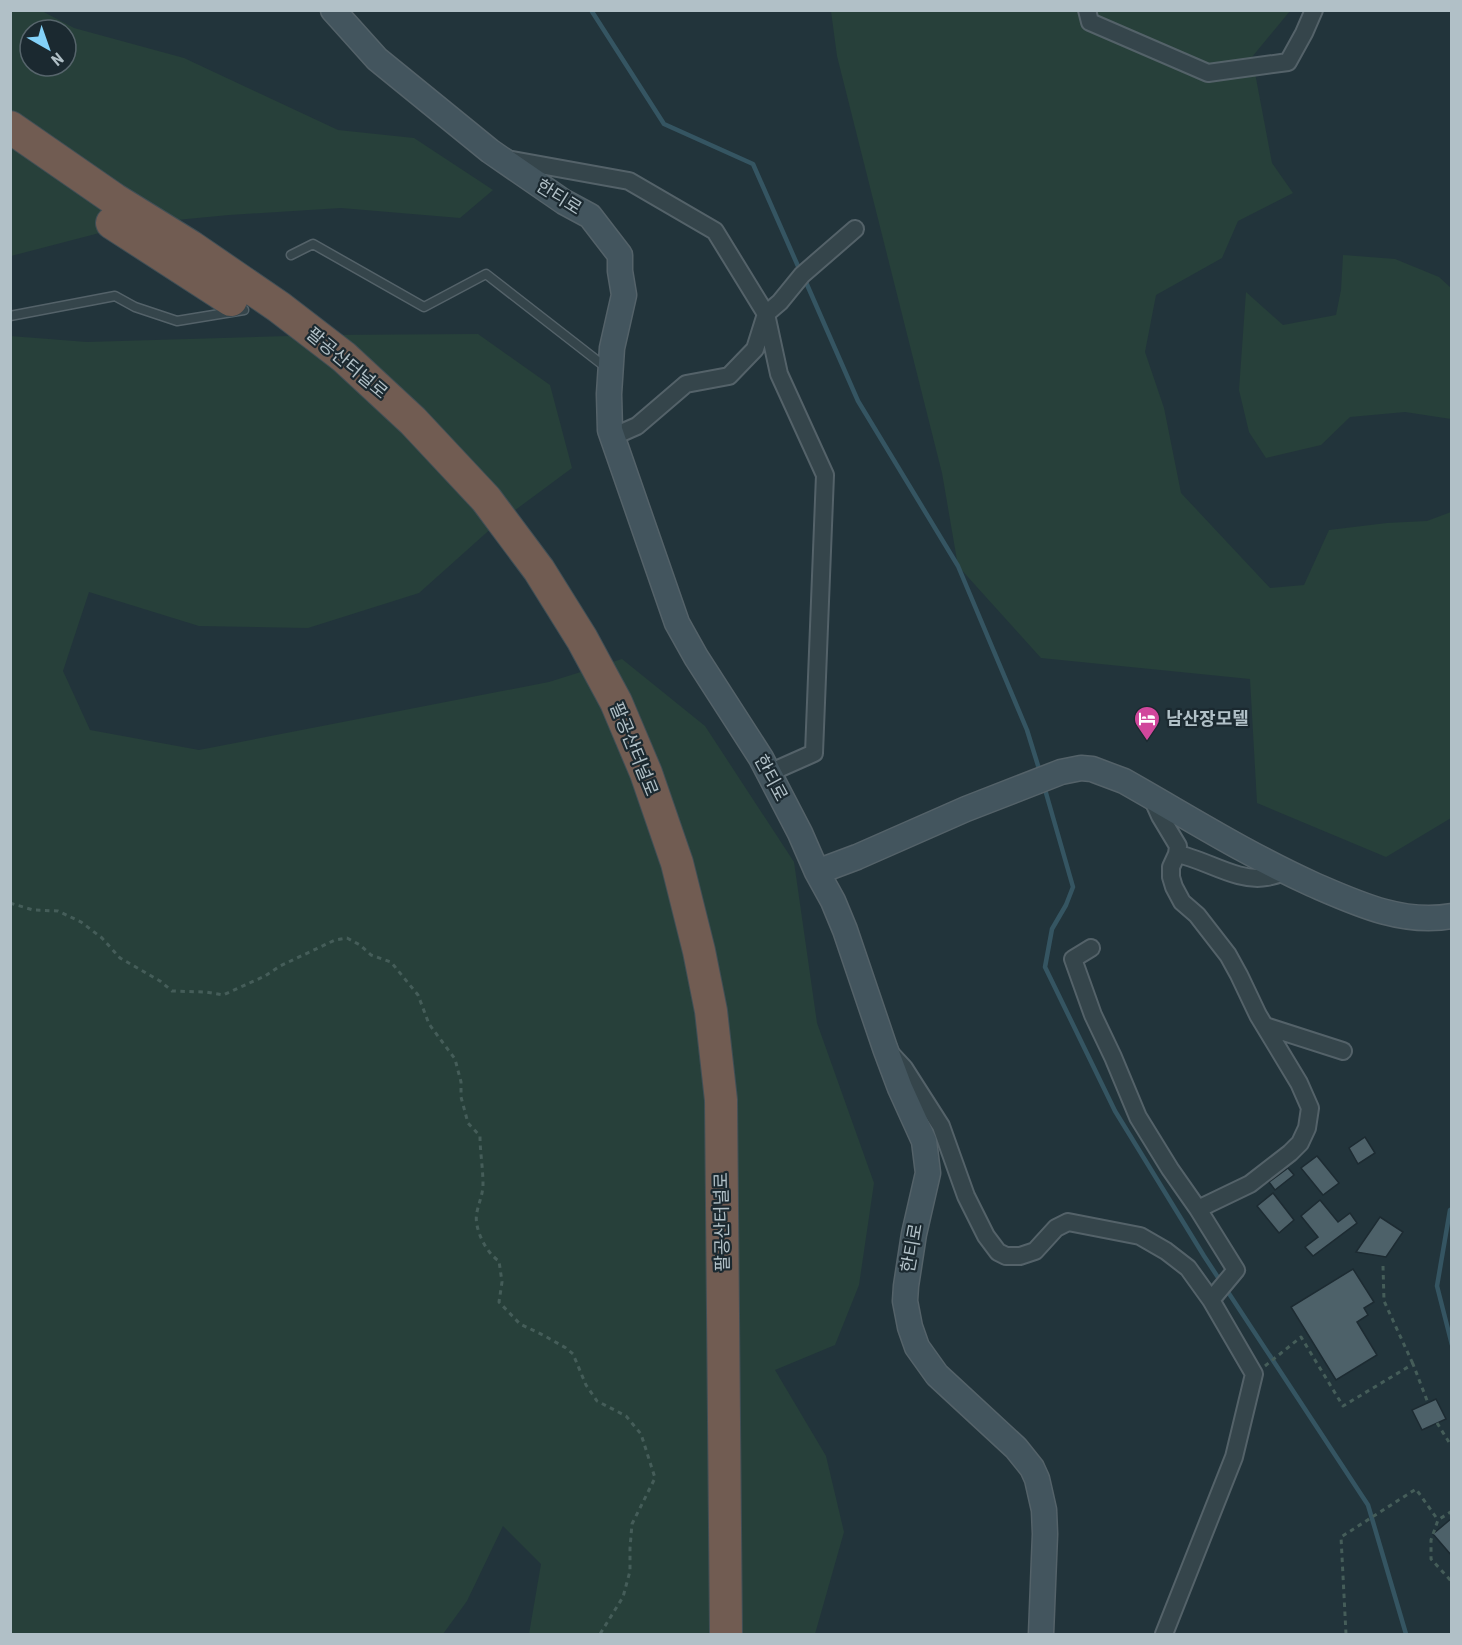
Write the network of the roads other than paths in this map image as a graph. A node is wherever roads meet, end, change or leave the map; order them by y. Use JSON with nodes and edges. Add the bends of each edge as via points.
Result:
{"nodes":[{"id":1,"x":333,"y":10,"type":"edge"},
{"id":2,"x":1087,"y":10,"type":"edge"},
{"id":3,"x":1314,"y":10,"type":"edge"},
{"id":4,"x":10,"y":127,"type":"edge"},
{"id":5,"x":10,"y":152,"type":"edge"},
{"id":6,"x":498,"y":157,"type":"junction"},
{"id":7,"x":855,"y":229,"type":"dead end"},
{"id":8,"x":291,"y":255,"type":"dead end"},
{"id":9,"x":244,"y":310,"type":"dead end"},
{"id":10,"x":766,"y":314,"type":"junction"},
{"id":11,"x":10,"y":316,"type":"edge"},
{"id":12,"x":610,"y":371,"type":"junction"},
{"id":13,"x":612,"y":437,"type":"junction"},
{"id":14,"x":769,"y":773,"type":"junction"},
{"id":15,"x":1152,"y":796,"type":"junction"},
{"id":16,"x":1177,"y":854,"type":"junction"},
{"id":17,"x":817,"y":872,"type":"junction"},
{"id":18,"x":1285,"y":872,"type":"junction"},
{"id":19,"x":1452,"y":916,"type":"edge"},
{"id":20,"x":1091,"y":948,"type":"dead end"},
{"id":21,"x":1265,"y":1026,"type":"junction"},
{"id":22,"x":885,"y":1048,"type":"junction"},
{"id":23,"x":1343,"y":1051,"type":"dead end"},
{"id":24,"x":1198,"y":1209,"type":"junction"},
{"id":25,"x":1211,"y":1300,"type":"junction"},
{"id":26,"x":711,"y":1635,"type":"edge"},
{"id":27,"x":726,"y":1635,"type":"edge"},
{"id":28,"x":1041,"y":1635,"type":"edge"},
{"id":29,"x":1164,"y":1635,"type":"edge"}],
"edges":[{"from":1,"to":6,"type":"street","name":"한티로","via":[[377,59]]},
{"from":2,"to":3,"type":"street","via":[[1090,22],[1208,73],[1288,62]]},
{"from":4,"to":27,"type":"highway","name":"팔공산터널로","via":[[279,308],[344,357],[414,421],[486,499],[539,570],[616,702],[677,863],[712,1022],[721,1100]]},
{"from":5,"to":26,"type":"highway","name":"팔공산터널로","via":[[308,351],[356,391],[450,483],[483,522],[531,589],[606,722],[660,871],[696,1037],[703,1116]]},
{"from":6,"to":10,"type":"street","via":[[628,181],[715,231]]},
{"from":6,"to":12,"type":"street","name":"한티로","via":[[590,216],[620,255],[624,295]]},
{"from":7,"to":10,"type":"street","via":[[802,275]]},
{"from":8,"to":12,"type":"lane","via":[[313,244],[424,307],[486,274]]},
{"from":9,"to":11,"type":"lane","via":[[177,321],[115,296]]},
{"from":10,"to":13,"type":"street","via":[[755,349],[729,375],[686,384],[637,426]]},
{"from":10,"to":14,"type":"street","via":[[779,374],[825,475],[814,753]]},
{"from":12,"to":13,"type":"street","name":"한티로"},
{"from":13,"to":14,"type":"street","name":"한티로","via":[[677,623]]},
{"from":14,"to":17,"type":"street","name":"한티로"},
{"from":15,"to":16,"type":"street","via":[[1178,846]]},
{"from":15,"to":17,"type":"street","via":[[1092,769],[1061,772]]},
{"from":15,"to":18,"type":"street"},
{"from":16,"to":18,"type":"street","via":[[1244,876],[1266,878]]},
{"from":16,"to":21,"type":"street","via":[[1171,867],[1173,886],[1228,955]]},
{"from":17,"to":22,"type":"street","name":"한티로","via":[[833,901]]},
{"from":18,"to":19,"type":"street","via":[[1392,914],[1413,918]]},
{"from":20,"to":24,"type":"street","via":[[1073,959],[1093,1015],[1138,1117]]},
{"from":21,"to":23,"type":"street"},
{"from":21,"to":24,"type":"street","via":[[1309,1101],[1307,1128],[1295,1148],[1250,1184]]},
{"from":22,"to":25,"type":"street","via":[[904,1068],[941,1126],[966,1196],[998,1252],[1020,1256],[1035,1251],[1056,1228],[1068,1222],[1140,1236],[1188,1268]]},
{"from":22,"to":28,"type":"street","name":"한티로","via":[[920,1129],[927,1160],[928,1173],[906,1286],[910,1327],[917,1347],[937,1375],[1016,1448],[1037,1479],[1045,1534]]},
{"from":24,"to":25,"type":"street","via":[[1236,1270]]},
{"from":25,"to":29,"type":"street","via":[[1254,1374],[1234,1457]]}]}
